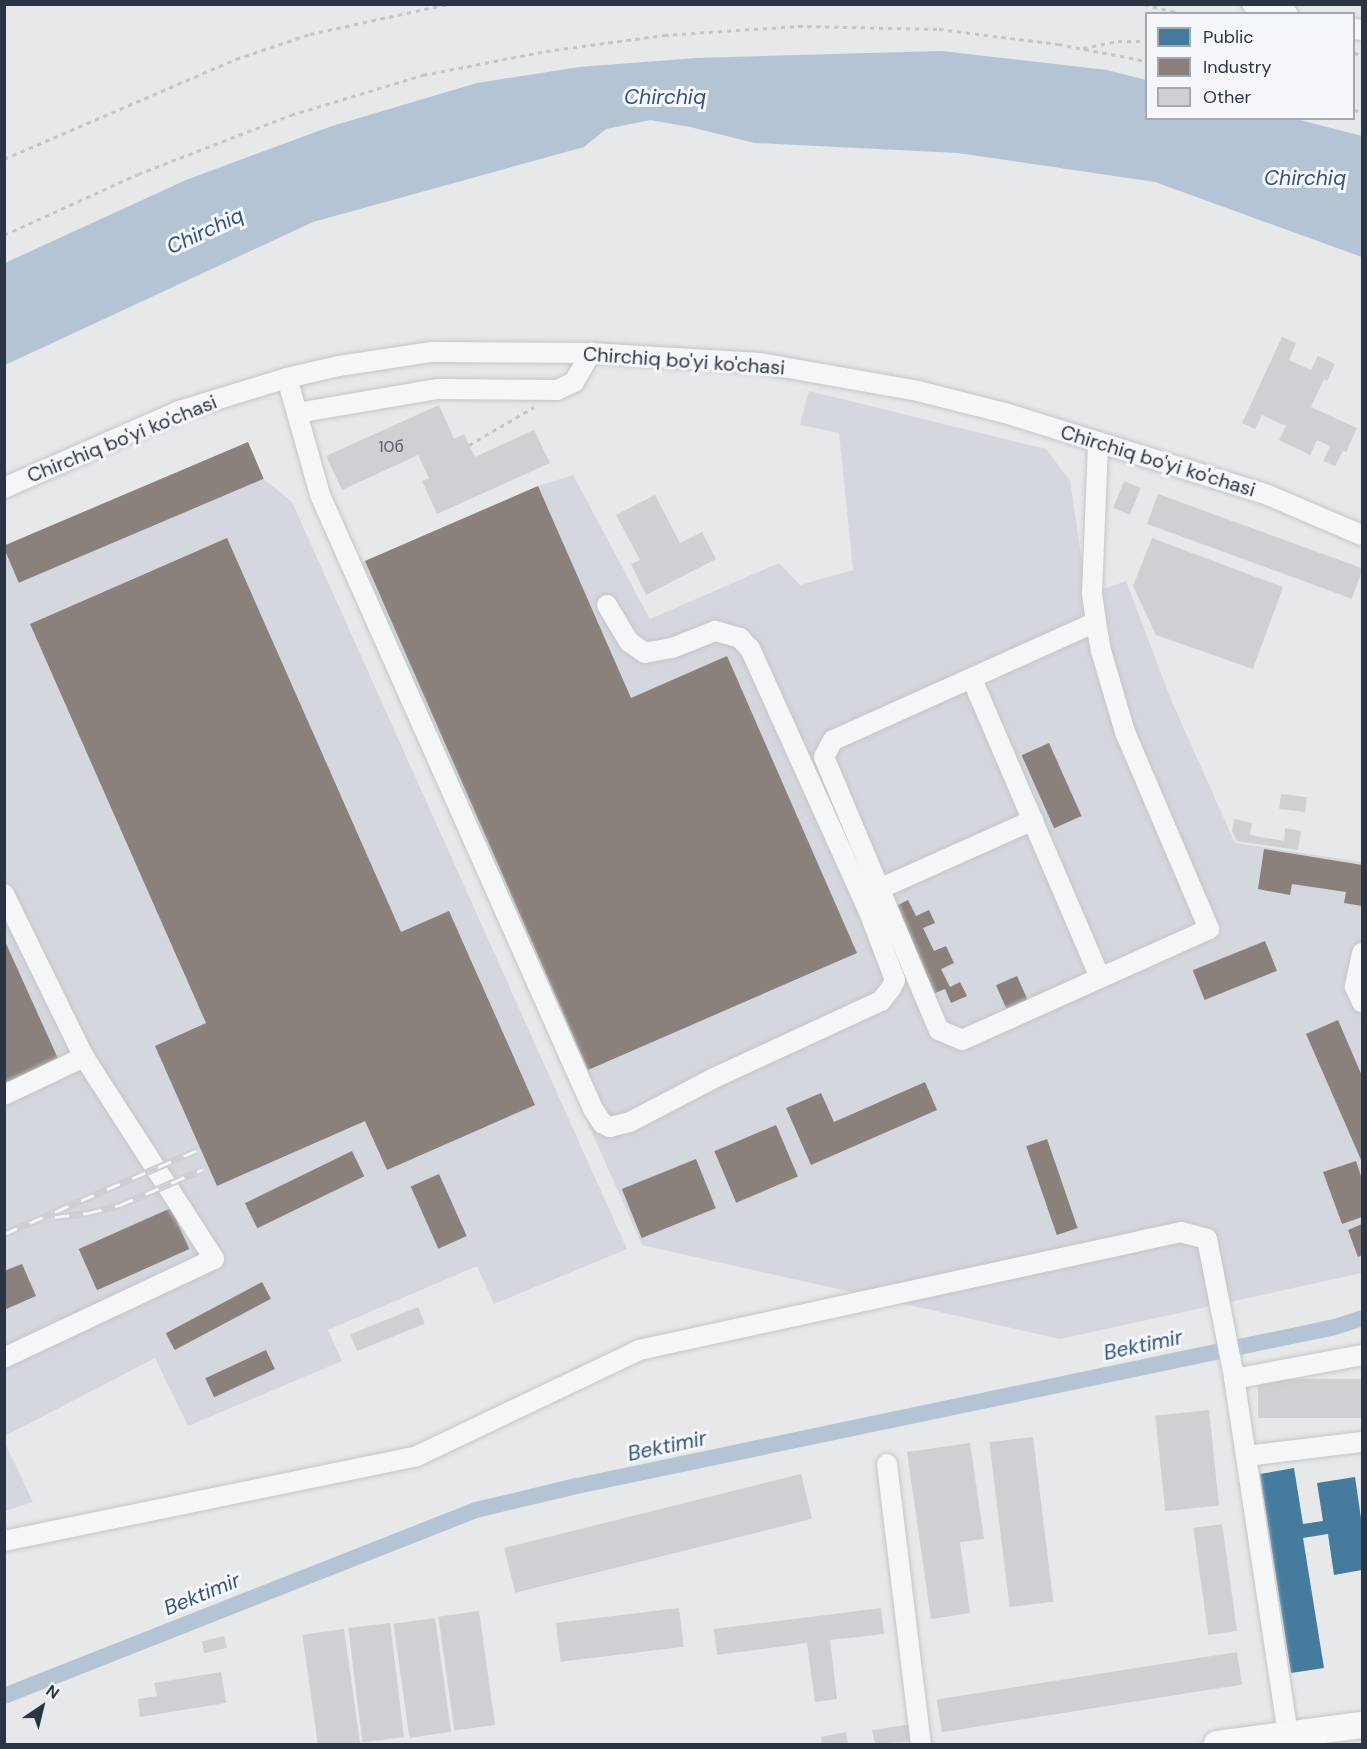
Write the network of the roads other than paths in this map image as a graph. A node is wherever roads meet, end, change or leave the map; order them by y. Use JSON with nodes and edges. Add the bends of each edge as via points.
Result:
{"nodes":[{"id":1,"x":1252,"y":4,"type":"edge"},
{"id":2,"x":1281,"y":12,"type":"edge"},
{"id":3,"x":591,"y":353,"type":"junction"},
{"id":4,"x":287,"y":378,"type":"junction"},
{"id":5,"x":297,"y":413,"type":"junction"},
{"id":6,"x":1098,"y":442,"type":"junction"},
{"id":7,"x":4,"y":488,"type":"edge"},
{"id":8,"x":1362,"y":535,"type":"edge"},
{"id":9,"x":607,"y":605,"type":"dead end"},
{"id":10,"x":1096,"y":621,"type":"junction"},
{"id":11,"x":972,"y":679,"type":"junction"},
{"id":12,"x":1033,"y":820,"type":"junction"},
{"id":13,"x":879,"y":889,"type":"junction"},
{"id":14,"x":4,"y":894,"type":"edge"},
{"id":15,"x":1362,"y":953,"type":"edge"},
{"id":16,"x":1101,"y":978,"type":"junction"},
{"id":17,"x":1362,"y":1002,"type":"edge"},
{"id":18,"x":84,"y":1057,"type":"junction"},
{"id":19,"x":4,"y":1095,"type":"edge"},
{"id":20,"x":1362,"y":1355,"type":"edge"},
{"id":21,"x":4,"y":1358,"type":"edge"},
{"id":22,"x":1233,"y":1375,"type":"junction"},
{"id":23,"x":1362,"y":1442,"type":"edge"},
{"id":24,"x":1246,"y":1456,"type":"junction"},
{"id":25,"x":887,"y":1464,"type":"dead end"},
{"id":26,"x":4,"y":1540,"type":"edge"},
{"id":27,"x":1362,"y":1725,"type":"edge"},
{"id":28,"x":1299,"y":1737,"type":"edge"},
{"id":29,"x":1362,"y":1742,"type":"edge"},
{"id":30,"x":921,"y":1744,"type":"edge"},
{"id":31,"x":1217,"y":1744,"type":"edge"},
{"id":32,"x":1341,"y":1744,"type":"edge"}],
"edges":[{"from":1,"to":2,"type":"street"},
{"from":3,"to":4,"type":"street","name":"Chirchiq bo'yi ko'chasi","via":[[432,352]]},
{"from":3,"to":5,"type":"street","via":[[574,382],[557,390],[438,389]]},
{"from":3,"to":6,"type":"street","name":"Chirchiq bo'yi ko'chasi","via":[[760,363],[840,376],[940,396]]},
{"from":4,"to":5,"type":"street"},
{"from":4,"to":7,"type":"street","name":"Chirchiq bo'yi ko'chasi","via":[[179,411]]},
{"from":5,"to":9,"type":"street","via":[[320,495],[593,1109],[602,1123],[610,1127],[630,1122],[714,1078],[880,1001],[895,980],[869,912],[750,649],[740,638],[715,631],[672,648],[645,653],[629,642]]},
{"from":6,"to":8,"type":"street","name":"Chirchiq bo'yi ko'chasi","via":[[1268,495]]},
{"from":6,"to":10,"type":"street","via":[[1092,594]]},
{"from":10,"to":11,"type":"street"},
{"from":10,"to":16,"type":"street","via":[[1125,732],[1209,929]]},
{"from":11,"to":12,"type":"street"},
{"from":11,"to":13,"type":"street","via":[[833,740],[824,757]]},
{"from":12,"to":13,"type":"street"},
{"from":12,"to":16,"type":"street"},
{"from":13,"to":16,"type":"street","via":[[939,1030],[962,1040]]},
{"from":14,"to":18,"type":"street"},
{"from":15,"to":17,"type":"street","via":[[1355,987]]},
{"from":18,"to":19,"type":"street"},
{"from":18,"to":21,"type":"street","via":[[214,1259]]},
{"from":20,"to":22,"type":"street"},
{"from":22,"to":24,"type":"street"},
{"from":22,"to":26,"type":"street","via":[[1207,1239],[1180,1232],[639,1350],[415,1457]]},
{"from":23,"to":24,"type":"street"},
{"from":24,"to":28,"type":"street"},
{"from":25,"to":30,"type":"street"},
{"from":27,"to":28,"type":"main road"},
{"from":28,"to":31,"type":"main road"},
{"from":29,"to":32,"type":"main road"}]}
